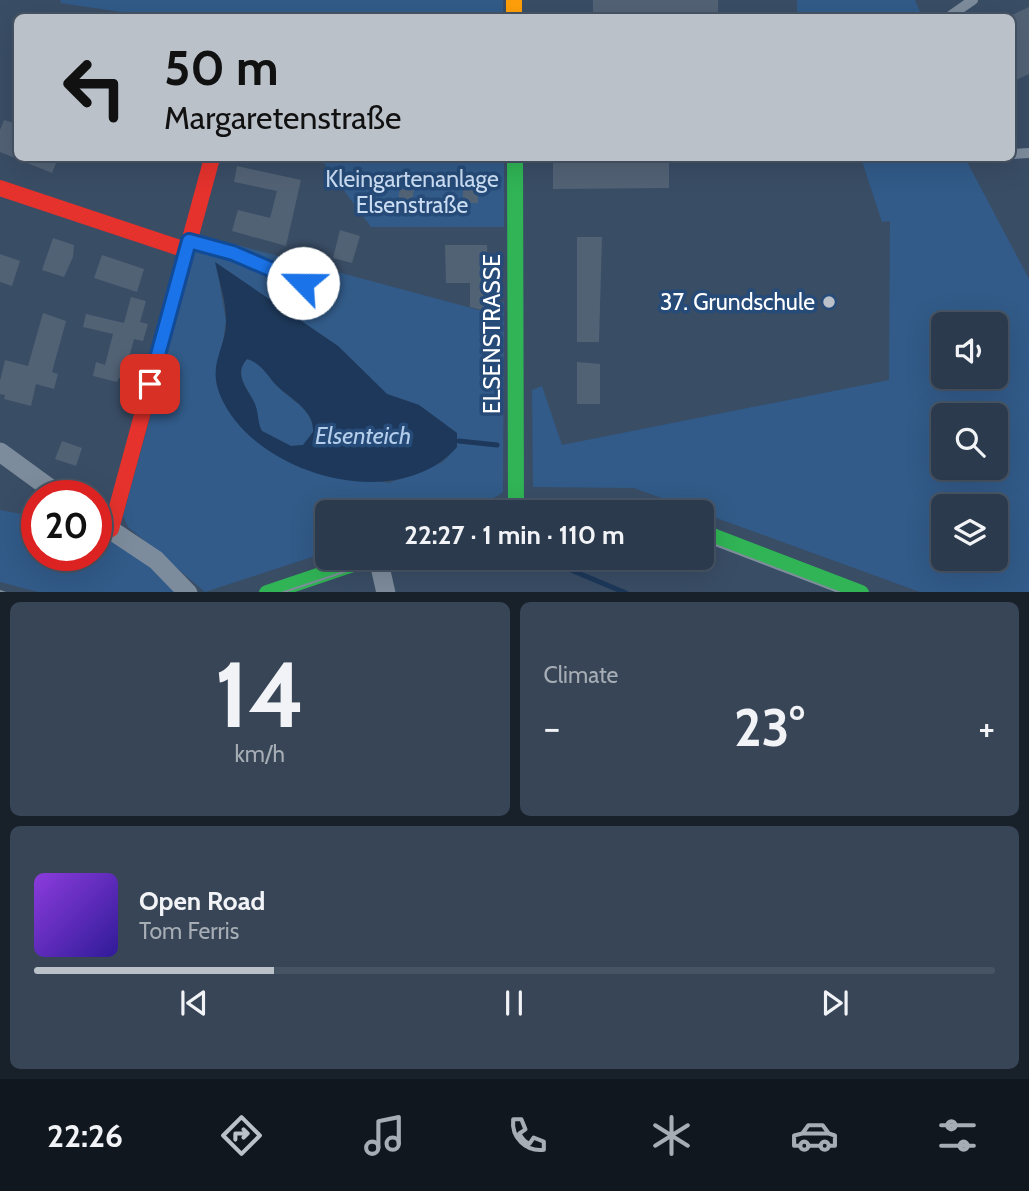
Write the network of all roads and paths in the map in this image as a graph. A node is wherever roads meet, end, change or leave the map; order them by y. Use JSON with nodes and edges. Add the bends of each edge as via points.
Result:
{"nodes":[{"id":1,"x":973,"y":0,"type":"edge"},
{"id":2,"x":953,"y":14,"type":"edge"},
{"id":3,"x":211,"y":161,"type":"edge"},
{"id":4,"x":515,"y":161,"type":"edge"},
{"id":5,"x":0,"y":188,"type":"edge"},
{"id":6,"x":187,"y":246,"type":"junction"},
{"id":7,"x":303,"y":283,"type":"dead end"},
{"id":8,"x":0,"y":452,"type":"edge"},
{"id":9,"x":38,"y":480,"type":"edge"},
{"id":10,"x":112,"y":498,"type":"edge"},
{"id":11,"x":513,"y":500,"type":"edge"},
{"id":12,"x":112,"y":530,"type":"edge"},
{"id":13,"x":714,"y":537,"type":"edge"},
{"id":14,"x":336,"y":570,"type":"edge"},
{"id":15,"x":381,"y":570,"type":"edge"},
{"id":16,"x":187,"y":592,"type":"edge"},
{"id":17,"x":270,"y":592,"type":"edge"},
{"id":18,"x":386,"y":592,"type":"edge"},
{"id":19,"x":857,"y":592,"type":"edge"}],
"edges":[{"from":1,"to":2,"type":"lane"},
{"from":3,"to":6,"type":"street"},
{"from":4,"to":11,"type":"street","name":"ELSENSTRASSE"},
{"from":5,"to":6,"type":"street"},
{"from":6,"to":7,"type":"lane","via":[[233,253]]},
{"from":6,"to":10,"type":"street"},
{"from":8,"to":9,"type":"street"},
{"from":12,"to":16,"type":"street","via":[[156,560]]},
{"from":13,"to":19,"type":"street"},
{"from":14,"to":17,"type":"street"},
{"from":15,"to":18,"type":"street"}]}
